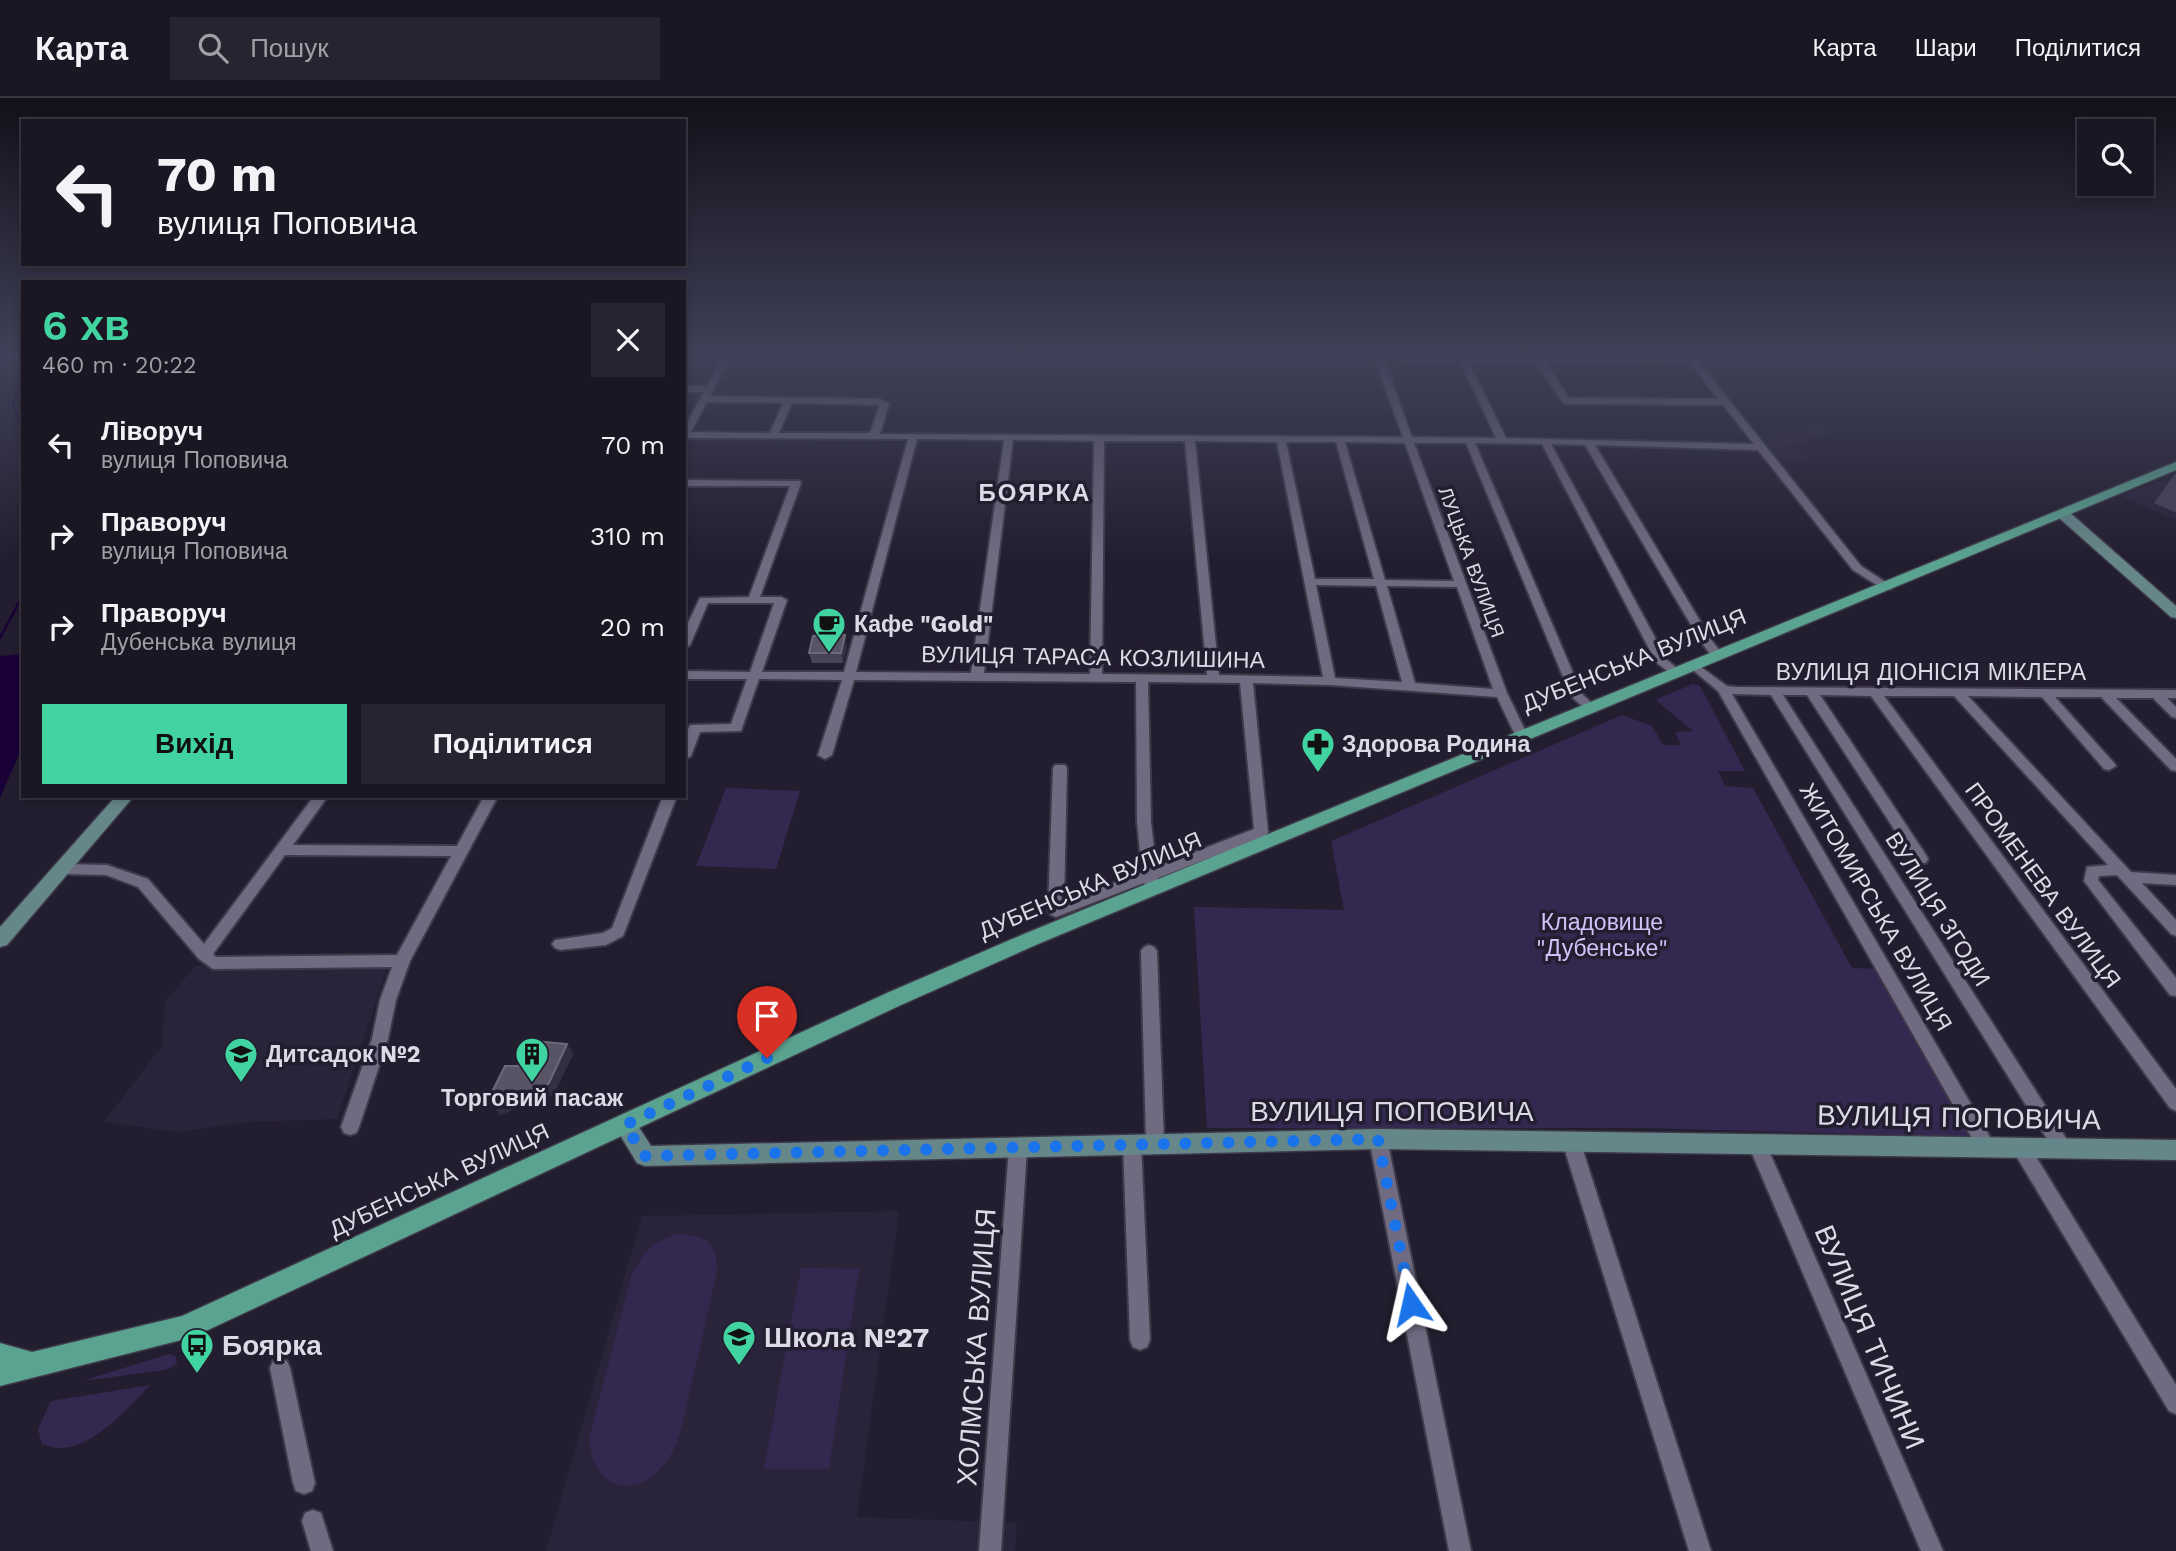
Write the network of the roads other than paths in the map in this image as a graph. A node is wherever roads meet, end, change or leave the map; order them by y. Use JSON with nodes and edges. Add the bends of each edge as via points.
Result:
{"nodes":[{"id":1,"x":779,"y":423,"type":"edge"},
{"id":2,"x":878,"y":423,"type":"edge"},
{"id":3,"x":1402,"y":423,"type":"edge"},
{"id":4,"x":1494,"y":423,"type":"edge"},
{"id":5,"x":1742,"y":423,"type":"edge"},
{"id":6,"x":686,"y":436,"type":"edge"},
{"id":7,"x":773,"y":436,"type":"junction"},
{"id":8,"x":874,"y":437,"type":"junction"},
{"id":9,"x":913,"y":437,"type":"junction"},
{"id":10,"x":1009,"y":438,"type":"junction"},
{"id":11,"x":1099,"y":438,"type":"junction"},
{"id":12,"x":1190,"y":439,"type":"junction"},
{"id":13,"x":1281,"y":440,"type":"junction"},
{"id":14,"x":1340,"y":440,"type":"junction"},
{"id":15,"x":1469,"y":440,"type":"junction"},
{"id":16,"x":1502,"y":440,"type":"junction"},
{"id":17,"x":1409,"y":441,"type":"junction"},
{"id":18,"x":1545,"y":441,"type":"junction"},
{"id":19,"x":1589,"y":443,"type":"junction"},
{"id":20,"x":1761,"y":447,"type":"junction"},
{"id":21,"x":2176,"y":466,"type":"edge"},
{"id":22,"x":686,"y":483,"type":"edge"},
{"id":23,"x":2063,"y":514,"type":"junction"},
{"id":24,"x":1311,"y":582,"type":"junction"},
{"id":25,"x":1380,"y":583,"type":"junction"},
{"id":26,"x":1461,"y":584,"type":"junction"},
{"id":27,"x":1887,"y":587,"type":"junction"},
{"id":28,"x":753,"y":600,"type":"junction"},
{"id":29,"x":2175,"y":613,"type":"edge"},
{"id":30,"x":686,"y":640,"type":"edge"},
{"id":31,"x":1718,"y":656,"type":"junction"},
{"id":32,"x":1685,"y":669,"type":"junction"},
{"id":33,"x":686,"y":675,"type":"edge"},
{"id":34,"x":754,"y":676,"type":"junction"},
{"id":35,"x":847,"y":676,"type":"junction"},
{"id":36,"x":977,"y":677,"type":"junction"},
{"id":37,"x":1096,"y":677,"type":"junction"},
{"id":38,"x":1143,"y":677,"type":"junction"},
{"id":39,"x":1213,"y":678,"type":"junction"},
{"id":40,"x":1246,"y":679,"type":"junction"},
{"id":41,"x":1330,"y":681,"type":"junction"},
{"id":42,"x":1410,"y":687,"type":"junction"},
{"id":43,"x":1723,"y":688,"type":"junction"},
{"id":44,"x":1775,"y":692,"type":"junction"},
{"id":45,"x":1811,"y":692,"type":"junction"},
{"id":46,"x":1501,"y":693,"type":"junction"},
{"id":47,"x":1875,"y":693,"type":"junction"},
{"id":48,"x":2045,"y":693,"type":"junction"},
{"id":49,"x":1958,"y":694,"type":"junction"},
{"id":50,"x":2104,"y":694,"type":"junction"},
{"id":51,"x":2156,"y":694,"type":"junction"},
{"id":52,"x":2176,"y":694,"type":"edge"},
{"id":53,"x":1591,"y":708,"type":"junction"},
{"id":54,"x":2176,"y":715,"type":"edge"},
{"id":55,"x":689,"y":728,"type":"edge"},
{"id":56,"x":1522,"y":736,"type":"junction"},
{"id":57,"x":825,"y":755,"type":"dead end"},
{"id":58,"x":2109,"y":766,"type":"dead end"},
{"id":59,"x":2176,"y":767,"type":"edge"},
{"id":60,"x":1059,"y":768,"type":"dead end"},
{"id":61,"x":123,"y":798,"type":"edge"},
{"id":62,"x":320,"y":798,"type":"edge"},
{"id":63,"x":490,"y":798,"type":"edge"},
{"id":64,"x":669,"y":798,"type":"edge"},
{"id":65,"x":283,"y":850,"type":"junction"},
{"id":66,"x":461,"y":851,"type":"junction"},
{"id":67,"x":1921,"y":859,"type":"dead end"},
{"id":68,"x":63,"y":869,"type":"junction"},
{"id":69,"x":2123,"y":873,"type":"junction"},
{"id":70,"x":2176,"y":880,"type":"edge"},
{"id":71,"x":1151,"y":882,"type":"junction"},
{"id":72,"x":2176,"y":930,"type":"edge"},
{"id":73,"x":0,"y":940,"type":"edge"},
{"id":74,"x":560,"y":944,"type":"dead end"},
{"id":75,"x":1149,"y":951,"type":"dead end"},
{"id":76,"x":204,"y":955,"type":"junction"},
{"id":77,"x":402,"y":961,"type":"junction"},
{"id":78,"x":2176,"y":990,"type":"edge"},
{"id":79,"x":2176,"y":1103,"type":"edge"},
{"id":80,"x":625,"y":1125,"type":"junction"},
{"id":81,"x":350,"y":1126,"type":"dead end"},
{"id":82,"x":1378,"y":1139,"type":"junction"},
{"id":83,"x":1571,"y":1140,"type":"junction"},
{"id":84,"x":1155,"y":1142,"type":"junction"},
{"id":85,"x":1132,"y":1143,"type":"junction"},
{"id":86,"x":1757,"y":1144,"type":"junction"},
{"id":87,"x":1018,"y":1148,"type":"junction"},
{"id":88,"x":1987,"y":1148,"type":"junction"},
{"id":89,"x":2021,"y":1148,"type":"junction"},
{"id":90,"x":2063,"y":1149,"type":"junction"},
{"id":91,"x":2176,"y":1150,"type":"edge"},
{"id":92,"x":1140,"y":1340,"type":"dead end"},
{"id":93,"x":0,"y":1356,"type":"edge"},
{"id":94,"x":32,"y":1365,"type":"junction"},
{"id":95,"x":280,"y":1367,"type":"dead end"},
{"id":96,"x":0,"y":1373,"type":"edge"},
{"id":97,"x":2176,"y":1404,"type":"edge"},
{"id":98,"x":304,"y":1483,"type":"dead end"},
{"id":99,"x":313,"y":1521,"type":"dead end"},
{"id":100,"x":322,"y":1551,"type":"edge"},
{"id":101,"x":990,"y":1551,"type":"edge"},
{"id":102,"x":1460,"y":1551,"type":"edge"},
{"id":103,"x":1700,"y":1551,"type":"edge"},
{"id":104,"x":1932,"y":1551,"type":"edge"}],
"edges":[{"from":1,"to":7,"type":"street"},
{"from":2,"to":8,"type":"street"},
{"from":3,"to":17,"type":"street","name":"ЛУЦЬКА ВУЛИЦЯ"},
{"from":4,"to":16,"type":"street"},
{"from":5,"to":20,"type":"street"},
{"from":6,"to":7,"type":"street"},
{"from":7,"to":8,"type":"street"},
{"from":8,"to":9,"type":"street"},
{"from":9,"to":10,"type":"street"},
{"from":9,"to":35,"type":"street"},
{"from":10,"to":11,"type":"street"},
{"from":10,"to":36,"type":"street"},
{"from":11,"to":12,"type":"street"},
{"from":11,"to":37,"type":"street"},
{"from":12,"to":13,"type":"street"},
{"from":12,"to":39,"type":"street"},
{"from":13,"to":14,"type":"street"},
{"from":13,"to":24,"type":"street"},
{"from":14,"to":17,"type":"street"},
{"from":14,"to":25,"type":"street"},
{"from":15,"to":16,"type":"street"},
{"from":15,"to":17,"type":"street"},
{"from":15,"to":53,"type":"street","via":[[1577,696]]},
{"from":16,"to":18,"type":"street"},
{"from":17,"to":26,"type":"street","name":"ЛУЦЬКА ВУЛИЦЯ"},
{"from":18,"to":19,"type":"street"},
{"from":18,"to":32,"type":"street","via":[[1662,663]]},
{"from":19,"to":20,"type":"street"},
{"from":19,"to":31,"type":"street"},
{"from":20,"to":27,"type":"street","via":[[1857,568]]},
{"from":21,"to":23,"type":"main road","name":"ДУБЕНСЬКА ВУЛИЦЯ"},
{"from":22,"to":28,"type":"street","via":[[796,483]]},
{"from":23,"to":27,"type":"main road","name":"ДУБЕНСЬКА ВУЛИЦЯ"},
{"from":23,"to":29,"type":"street"},
{"from":24,"to":25,"type":"street"},
{"from":24,"to":41,"type":"street"},
{"from":25,"to":26,"type":"street"},
{"from":25,"to":42,"type":"street"},
{"from":26,"to":46,"type":"street","name":"ЛУЦЬКА ВУЛИЦЯ"},
{"from":27,"to":31,"type":"main road","name":"ДУБЕНСЬКА ВУЛИЦЯ"},
{"from":28,"to":30,"type":"street","via":[[704,600]]},
{"from":28,"to":34,"type":"street","via":[[781,600]]},
{"from":31,"to":32,"type":"main road","name":"ДУБЕНСЬКА ВУЛИЦЯ"},
{"from":32,"to":43,"type":"street"},
{"from":32,"to":53,"type":"main road","name":"ДУБЕНСЬКА ВУЛИЦЯ"},
{"from":33,"to":34,"type":"street","name":"ВУЛИЦЯ ТАРАСА КОЗЛИШИНА"},
{"from":34,"to":35,"type":"street","name":"ВУЛИЦЯ ТАРАСА КОЗЛИШИНА"},
{"from":34,"to":55,"type":"street","via":[[736,728]]},
{"from":35,"to":36,"type":"street","name":"ВУЛИЦЯ ТАРАСА КОЗЛИШИНА"},
{"from":35,"to":57,"type":"street"},
{"from":36,"to":37,"type":"street","name":"ВУЛИЦЯ ТАРАСА КОЗЛИШИНА"},
{"from":37,"to":38,"type":"street","name":"ВУЛИЦЯ ТАРАСА КОЗЛИШИНА"},
{"from":38,"to":39,"type":"street","name":"ВУЛИЦЯ ТАРАСА КОЗЛИШИНА"},
{"from":38,"to":71,"type":"street","via":[[1144,822]]},
{"from":39,"to":40,"type":"street","name":"ВУЛИЦЯ ТАРАСА КОЗЛИШИНА"},
{"from":40,"to":41,"type":"street","name":"ВУЛИЦЯ ТАРАСА КОЗЛИШИНА"},
{"from":40,"to":71,"type":"street","via":[[1261,832]]},
{"from":41,"to":42,"type":"street","name":"ВУЛИЦЯ ТАРАСА КОЗЛИШИНА"},
{"from":42,"to":46,"type":"street","name":"ВУЛИЦЯ ТАРАСА КОЗЛИШИНА"},
{"from":43,"to":44,"type":"street","name":"ВУЛИЦЯ ДІОНІСІЯ МІКЛЕРА"},
{"from":43,"to":88,"type":"street","name":"ЖИТОМИРСЬКА ВУЛИЦЯ"},
{"from":44,"to":45,"type":"street","name":"ВУЛИЦЯ ДІОНІСІЯ МІКЛЕРА"},
{"from":44,"to":90,"type":"street","name":"ВУЛИЦЯ ЗГОДИ"},
{"from":45,"to":47,"type":"street","name":"ВУЛИЦЯ ДІОНІСІЯ МІКЛЕРА"},
{"from":45,"to":67,"type":"street"},
{"from":46,"to":56,"type":"street","name":"ЛУЦЬКА ВУЛИЦЯ"},
{"from":47,"to":49,"type":"street","name":"ВУЛИЦЯ ДІОНІСІЯ МІКЛЕРА"},
{"from":47,"to":79,"type":"street","name":"ПРОМЕНЕВА ВУЛИЦЯ"},
{"from":48,"to":49,"type":"street","name":"ВУЛИЦЯ ДІОНІСІЯ МІКЛЕРА"},
{"from":48,"to":50,"type":"street","name":"ВУЛИЦЯ ДІОНІСІЯ МІКЛЕРА"},
{"from":48,"to":58,"type":"street"},
{"from":49,"to":69,"type":"street"},
{"from":50,"to":51,"type":"street","name":"ВУЛИЦЯ ДІОНІСІЯ МІКЛЕРА"},
{"from":50,"to":59,"type":"street"},
{"from":51,"to":52,"type":"street","name":"ВУЛИЦЯ ДІОНІСІЯ МІКЛЕРА"},
{"from":51,"to":54,"type":"street"},
{"from":53,"to":56,"type":"main road","name":"ДУБЕНСЬКА ВУЛИЦЯ"},
{"from":56,"to":71,"type":"main road","name":"ДУБЕНСЬКА ВУЛИЦЯ"},
{"from":60,"to":71,"type":"street","via":[[1056,911]]},
{"from":61,"to":68,"type":"street"},
{"from":62,"to":65,"type":"street"},
{"from":63,"to":66,"type":"street"},
{"from":64,"to":74,"type":"street","via":[[618,932],[606,939]]},
{"from":65,"to":66,"type":"street"},
{"from":65,"to":76,"type":"street"},
{"from":66,"to":77,"type":"street"},
{"from":68,"to":73,"type":"street"},
{"from":68,"to":76,"type":"street","via":[[107,870],[143,883]]},
{"from":69,"to":70,"type":"street"},
{"from":69,"to":72,"type":"street"},
{"from":69,"to":78,"type":"street","via":[[2092,871],[2089,876]]},
{"from":71,"to":80,"type":"main road","name":"ДУБЕНСЬКА ВУЛИЦЯ"},
{"from":75,"to":84,"type":"street"},
{"from":76,"to":77,"type":"street","via":[[214,963]]},
{"from":77,"to":81,"type":"street"},
{"from":80,"to":87,"type":"street","name":"ВУЛИЦЯ ПОПОВИЧА","via":[[645,1156]]},
{"from":80,"to":94,"type":"main road","name":"ДУБЕНСЬКА ВУЛИЦЯ","via":[[184,1328]]},
{"from":82,"to":83,"type":"street","name":"ВУЛИЦЯ ПОПОВИЧА"},
{"from":82,"to":84,"type":"street","name":"ВУЛИЦЯ ПОПОВИЧА"},
{"from":82,"to":102,"type":"street"},
{"from":83,"to":86,"type":"street","name":"ВУЛИЦЯ ПОПОВИЧА"},
{"from":83,"to":103,"type":"street"},
{"from":84,"to":85,"type":"street","name":"ВУЛИЦЯ ПОПОВИЧА"},
{"from":85,"to":87,"type":"street","name":"ВУЛИЦЯ ПОПОВИЧА"},
{"from":85,"to":92,"type":"street"},
{"from":86,"to":88,"type":"street","name":"ВУЛИЦЯ ПОПОВИЧА"},
{"from":86,"to":104,"type":"street","name":"ВУЛИЦЯ ТИЧИНИ"},
{"from":87,"to":101,"type":"street","name":"ХОЛМСЬКА ВУЛИЦЯ"},
{"from":88,"to":89,"type":"street","name":"ВУЛИЦЯ ПОПОВИЧА"},
{"from":89,"to":90,"type":"street","name":"ВУЛИЦЯ ПОПОВИЧА"},
{"from":89,"to":97,"type":"street"},
{"from":90,"to":91,"type":"street","name":"ВУЛИЦЯ ПОПОВИЧА"},
{"from":93,"to":94,"type":"main road","name":"ДУБЕНСЬКА ВУЛИЦЯ"},
{"from":94,"to":96,"type":"main road","name":"ДУБЕНСЬКА ВУЛИЦЯ"},
{"from":95,"to":98,"type":"street"},
{"from":99,"to":100,"type":"street"}]}
